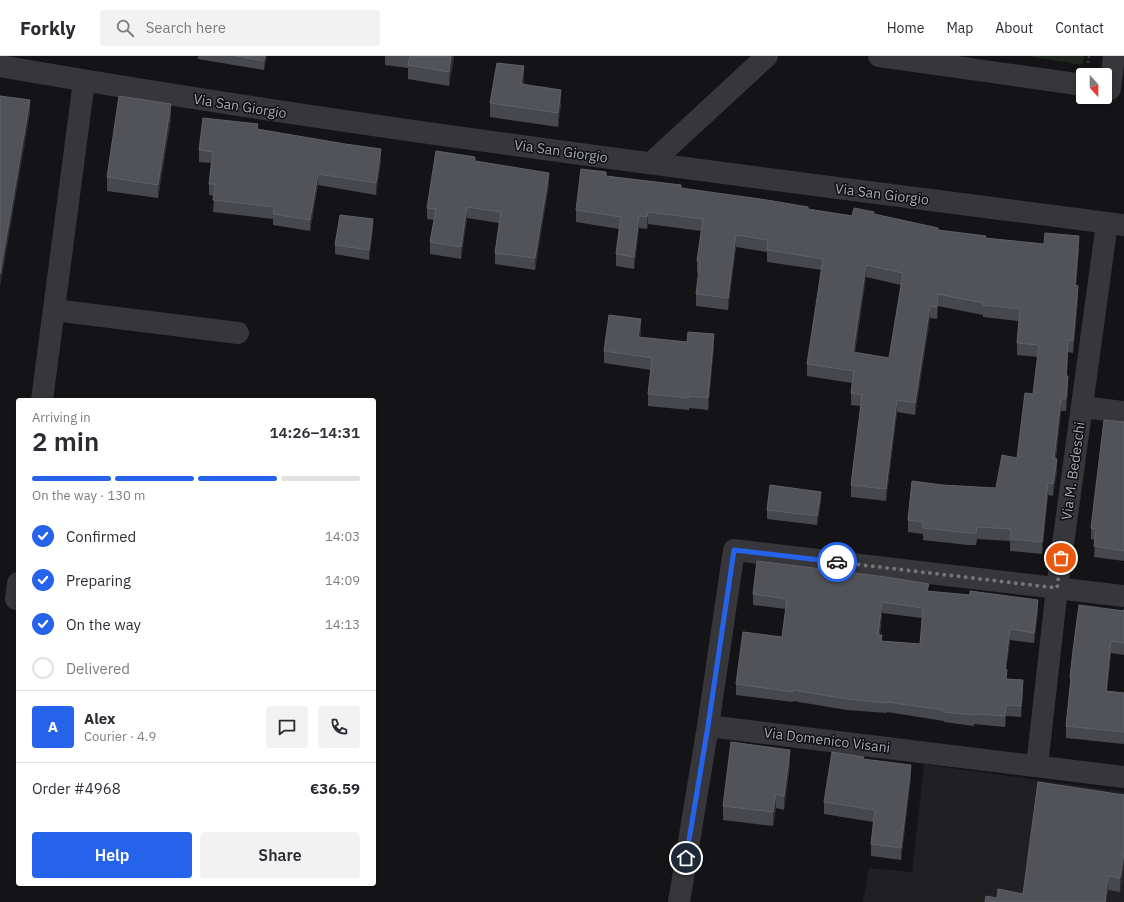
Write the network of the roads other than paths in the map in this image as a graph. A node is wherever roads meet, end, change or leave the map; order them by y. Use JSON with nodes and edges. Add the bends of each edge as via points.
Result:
{"nodes":[{"id":1,"x":768,"y":56,"type":"edge"},
{"id":2,"x":879,"y":56,"type":"edge"},
{"id":3,"x":1114,"y":56,"type":"edge"},
{"id":4,"x":0,"y":66,"type":"edge"},
{"id":5,"x":84,"y":81,"type":"junction"},
{"id":6,"x":1076,"y":84,"type":"edge"},
{"id":7,"x":1113,"y":89,"type":"edge"},
{"id":8,"x":651,"y":163,"type":"junction"},
{"id":9,"x":1115,"y":224,"type":"edge"},
{"id":10,"x":54,"y":310,"type":"junction"},
{"id":11,"x":238,"y":333,"type":"dead end"},
{"id":12,"x":42,"y":398,"type":"edge"},
{"id":13,"x":1082,"y":407,"type":"junction"},
{"id":14,"x":1124,"y":412,"type":"edge"},
{"id":15,"x":1057,"y":588,"type":"junction"},
{"id":16,"x":1124,"y":596,"type":"edge"},
{"id":17,"x":708,"y":726,"type":"junction"},
{"id":18,"x":1037,"y":766,"type":"junction"},
{"id":19,"x":1124,"y":777,"type":"edge"},
{"id":20,"x":679,"y":902,"type":"edge"}],
"edges":[{"from":1,"to":8,"type":"street"},
{"from":2,"to":6,"type":"street"},
{"from":3,"to":7,"type":"street"},
{"from":4,"to":5,"type":"street","name":"Via San Giorgio"},
{"from":5,"to":8,"type":"street","name":"Via San Giorgio","via":[[276,112]]},
{"from":5,"to":10,"type":"street"},
{"from":8,"to":9,"type":"street","name":"Via San Giorgio"},
{"from":9,"to":13,"type":"street","name":"Via M. Bedeschi"},
{"from":10,"to":11,"type":"street"},
{"from":10,"to":12,"type":"street"},
{"from":13,"to":14,"type":"street"},
{"from":13,"to":15,"type":"street","name":"Via M. Bedeschi"},
{"from":15,"to":16,"type":"street"},
{"from":15,"to":17,"type":"street","via":[[734,550]]},
{"from":15,"to":18,"type":"street","name":"Via M. Bedeschi"},
{"from":17,"to":18,"type":"street","name":"Via Domenico Visani"},
{"from":17,"to":20,"type":"street"},
{"from":18,"to":19,"type":"street","name":"Via Domenico Visani"}]}
